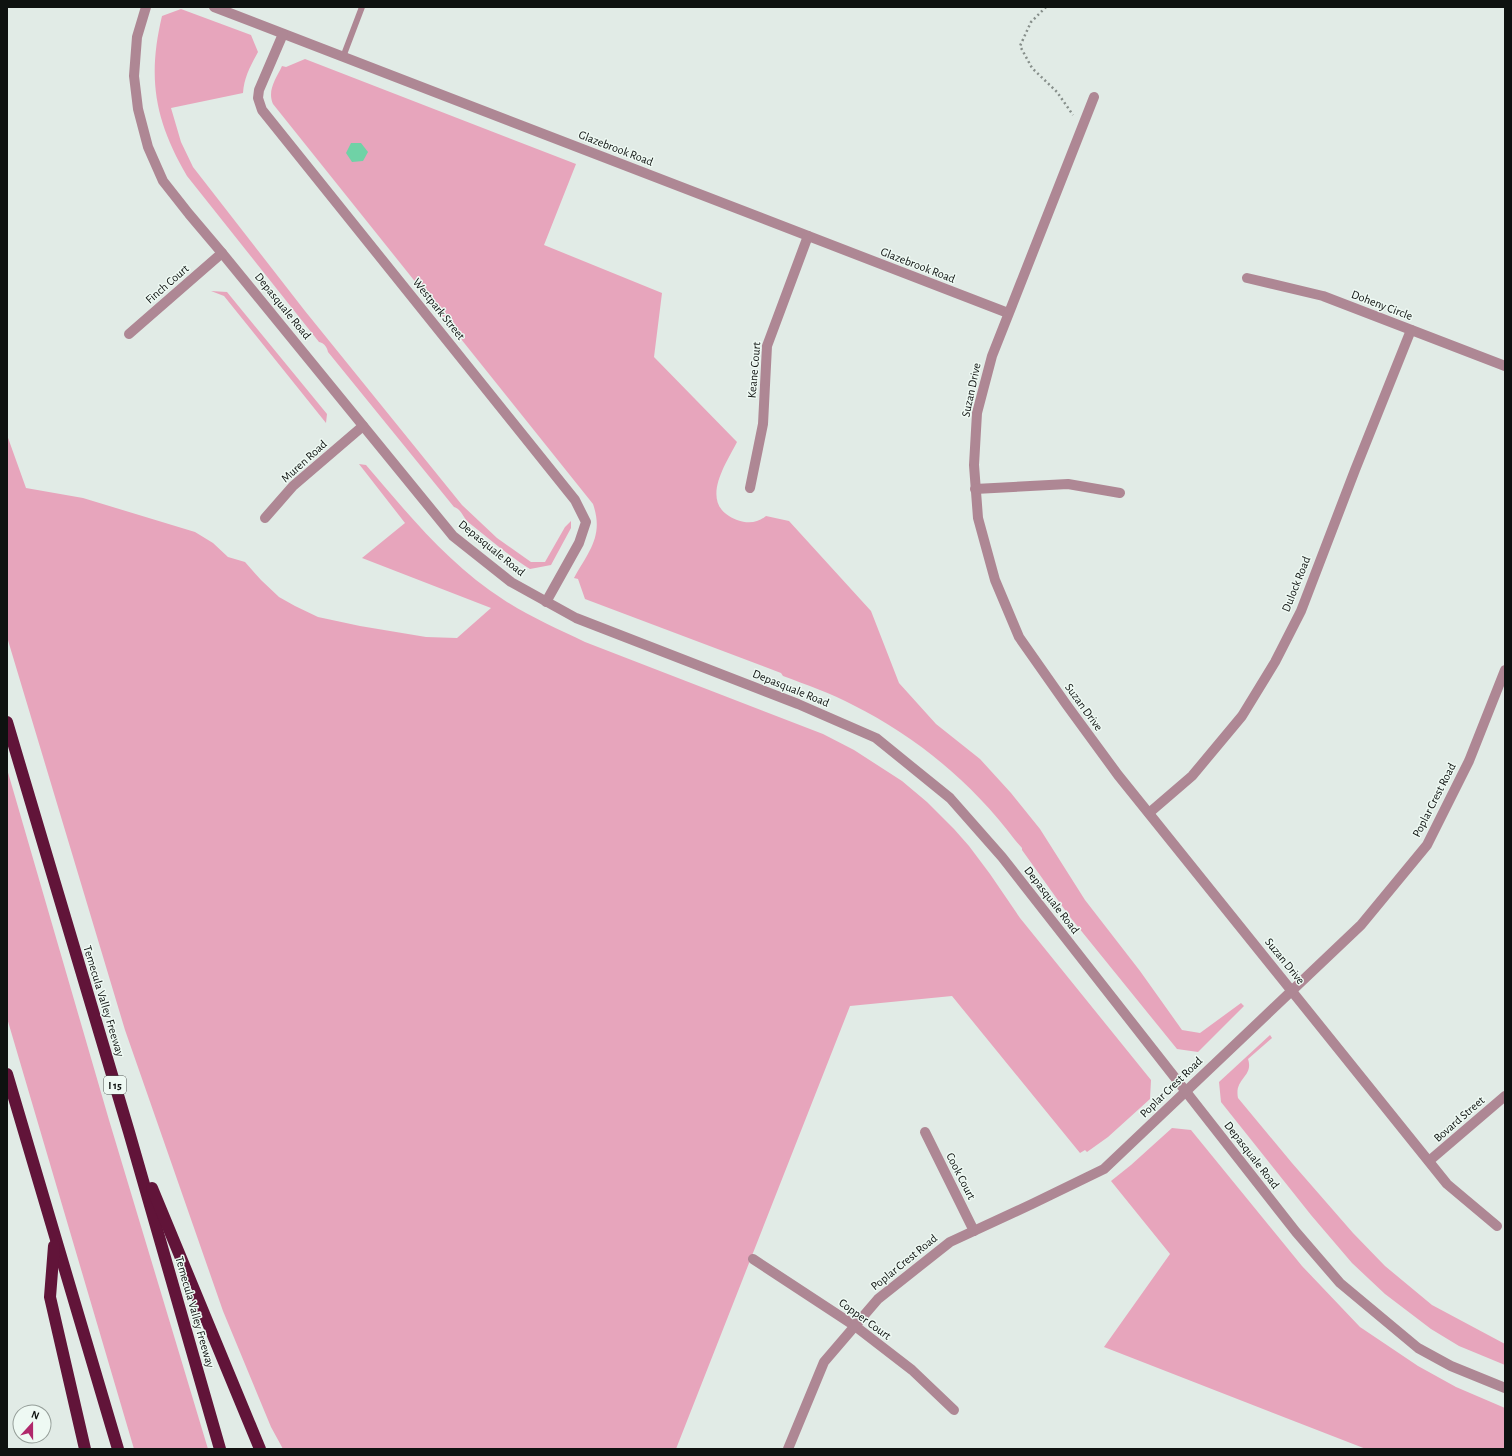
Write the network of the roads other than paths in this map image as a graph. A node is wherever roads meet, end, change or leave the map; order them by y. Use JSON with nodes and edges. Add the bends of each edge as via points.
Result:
{"nodes":[{"id":1,"x":146,"y":7,"type":"edge"},
{"id":2,"x":214,"y":7,"type":"edge"},
{"id":3,"x":362,"y":7,"type":"edge"},
{"id":4,"x":283,"y":34,"type":"junction"},
{"id":5,"x":343,"y":57,"type":"junction"},
{"id":6,"x":1094,"y":97,"type":"dead end"},
{"id":7,"x":808,"y":236,"type":"junction"},
{"id":8,"x":222,"y":253,"type":"junction"},
{"id":9,"x":1247,"y":278,"type":"dead end"},
{"id":10,"x":1008,"y":313,"type":"junction"},
{"id":11,"x":1411,"y":330,"type":"junction"},
{"id":12,"x":129,"y":334,"type":"dead end"},
{"id":13,"x":1505,"y":366,"type":"edge"},
{"id":14,"x":364,"y":426,"type":"junction"},
{"id":15,"x":750,"y":488,"type":"dead end"},
{"id":16,"x":976,"y":489,"type":"junction"},
{"id":17,"x":1120,"y":493,"type":"dead end"},
{"id":18,"x":265,"y":518,"type":"dead end"},
{"id":19,"x":546,"y":602,"type":"junction"},
{"id":20,"x":1505,"y":670,"type":"edge"},
{"id":21,"x":7,"y":722,"type":"edge"},
{"id":22,"x":1149,"y":813,"type":"junction"},
{"id":23,"x":1292,"y":991,"type":"junction"},
{"id":24,"x":7,"y":1074,"type":"edge"},
{"id":25,"x":1186,"y":1091,"type":"junction"},
{"id":26,"x":1505,"y":1096,"type":"edge"},
{"id":27,"x":129,"y":1132,"type":"junction"},
{"id":28,"x":925,"y":1132,"type":"dead end"},
{"id":29,"x":1429,"y":1162,"type":"junction"},
{"id":30,"x":1497,"y":1226,"type":"dead end"},
{"id":31,"x":974,"y":1231,"type":"junction"},
{"id":32,"x":55,"y":1238,"type":"junction"},
{"id":33,"x":753,"y":1259,"type":"dead end"},
{"id":34,"x":855,"y":1326,"type":"junction"},
{"id":35,"x":1505,"y":1388,"type":"edge"},
{"id":36,"x":954,"y":1410,"type":"dead end"},
{"id":37,"x":85,"y":1449,"type":"edge"},
{"id":38,"x":118,"y":1449,"type":"edge"},
{"id":39,"x":220,"y":1449,"type":"edge"},
{"id":40,"x":260,"y":1449,"type":"edge"},
{"id":41,"x":788,"y":1449,"type":"edge"}],
"edges":[{"from":1,"to":8,"type":"street","name":"Depasquale Road","via":[[137,37],[134,76],[138,109],[148,147],[163,181]]},
{"from":2,"to":4,"type":"street","name":"Glazebrook Road"},
{"from":3,"to":5,"type":"lane"},
{"from":4,"to":5,"type":"street","name":"Glazebrook Road"},
{"from":4,"to":19,"type":"street","name":"Westpark Street","via":[[259,90],[258,98],[262,110],[575,500],[586,522],[579,543]]},
{"from":5,"to":7,"type":"street","name":"Glazebrook Road"},
{"from":6,"to":10,"type":"street","name":"Suzan Drive"},
{"from":7,"to":10,"type":"street","name":"Glazebrook Road"},
{"from":7,"to":15,"type":"street","name":"Keane Court","via":[[767,346],[763,424]]},
{"from":8,"to":12,"type":"street","name":"Finch Court"},
{"from":8,"to":14,"type":"street","name":"Depasquale Road"},
{"from":9,"to":11,"type":"street","name":"Doheny Circle","via":[[1323,296]]},
{"from":10,"to":16,"type":"street","name":"Suzan Drive","via":[[992,356],[977,413],[974,465]]},
{"from":11,"to":13,"type":"street","name":"Doheny Circle"},
{"from":11,"to":22,"type":"street","name":"Dulock Road","via":[[1300,611],[1275,662],[1242,716],[1192,776]]},
{"from":14,"to":18,"type":"street","name":"Muren Road","via":[[293,486]]},
{"from":14,"to":19,"type":"street","name":"Depasquale Road","via":[[453,536],[511,582]]},
{"from":16,"to":17,"type":"street","via":[[1068,484]]},
{"from":16,"to":22,"type":"street","name":"Suzan Drive","via":[[978,518],[995,580],[1019,637],[1075,717]]},
{"from":19,"to":25,"type":"street","name":"Depasquale Road","via":[[576,618],[798,704],[876,738],[950,798],[1002,857]]},
{"from":20,"to":23,"type":"street","name":"Poplar Crest Road","via":[[1469,761],[1427,845],[1361,924]]},
{"from":21,"to":27,"type":"highway","name":"Temecula Valley Freeway","number":"I 15"},
{"from":22,"to":23,"type":"street","name":"Suzan Drive"},
{"from":23,"to":25,"type":"street","name":"Poplar Crest Road"},
{"from":23,"to":29,"type":"street","name":"Suzan Drive"},
{"from":24,"to":32,"type":"highway"},
{"from":25,"to":31,"type":"street","name":"Poplar Crest Road","via":[[1104,1169]]},
{"from":25,"to":35,"type":"street","name":"Depasquale Road","via":[[1296,1232],[1340,1283],[1418,1348],[1451,1366]]},
{"from":26,"to":29,"type":"street","name":"Bovard Street"},
{"from":27,"to":39,"type":"highway","name":"Temecula Valley Freeway","number":"I 15"},
{"from":27,"to":40,"type":"highway"},
{"from":28,"to":31,"type":"street","name":"Cook Court"},
{"from":29,"to":30,"type":"street","name":"Suzan Drive","via":[[1448,1184]]},
{"from":31,"to":34,"type":"street","name":"Poplar Crest Road","via":[[950,1242],[938,1251],[878,1299]]},
{"from":32,"to":37,"type":"highway","via":[[50,1297]]},
{"from":32,"to":38,"type":"highway"},
{"from":33,"to":34,"type":"street","name":"Copper Court"},
{"from":34,"to":36,"type":"street","name":"Copper Court","via":[[912,1370]]},
{"from":34,"to":41,"type":"street","name":"Poplar Crest Road","via":[[824,1362]]}]}
